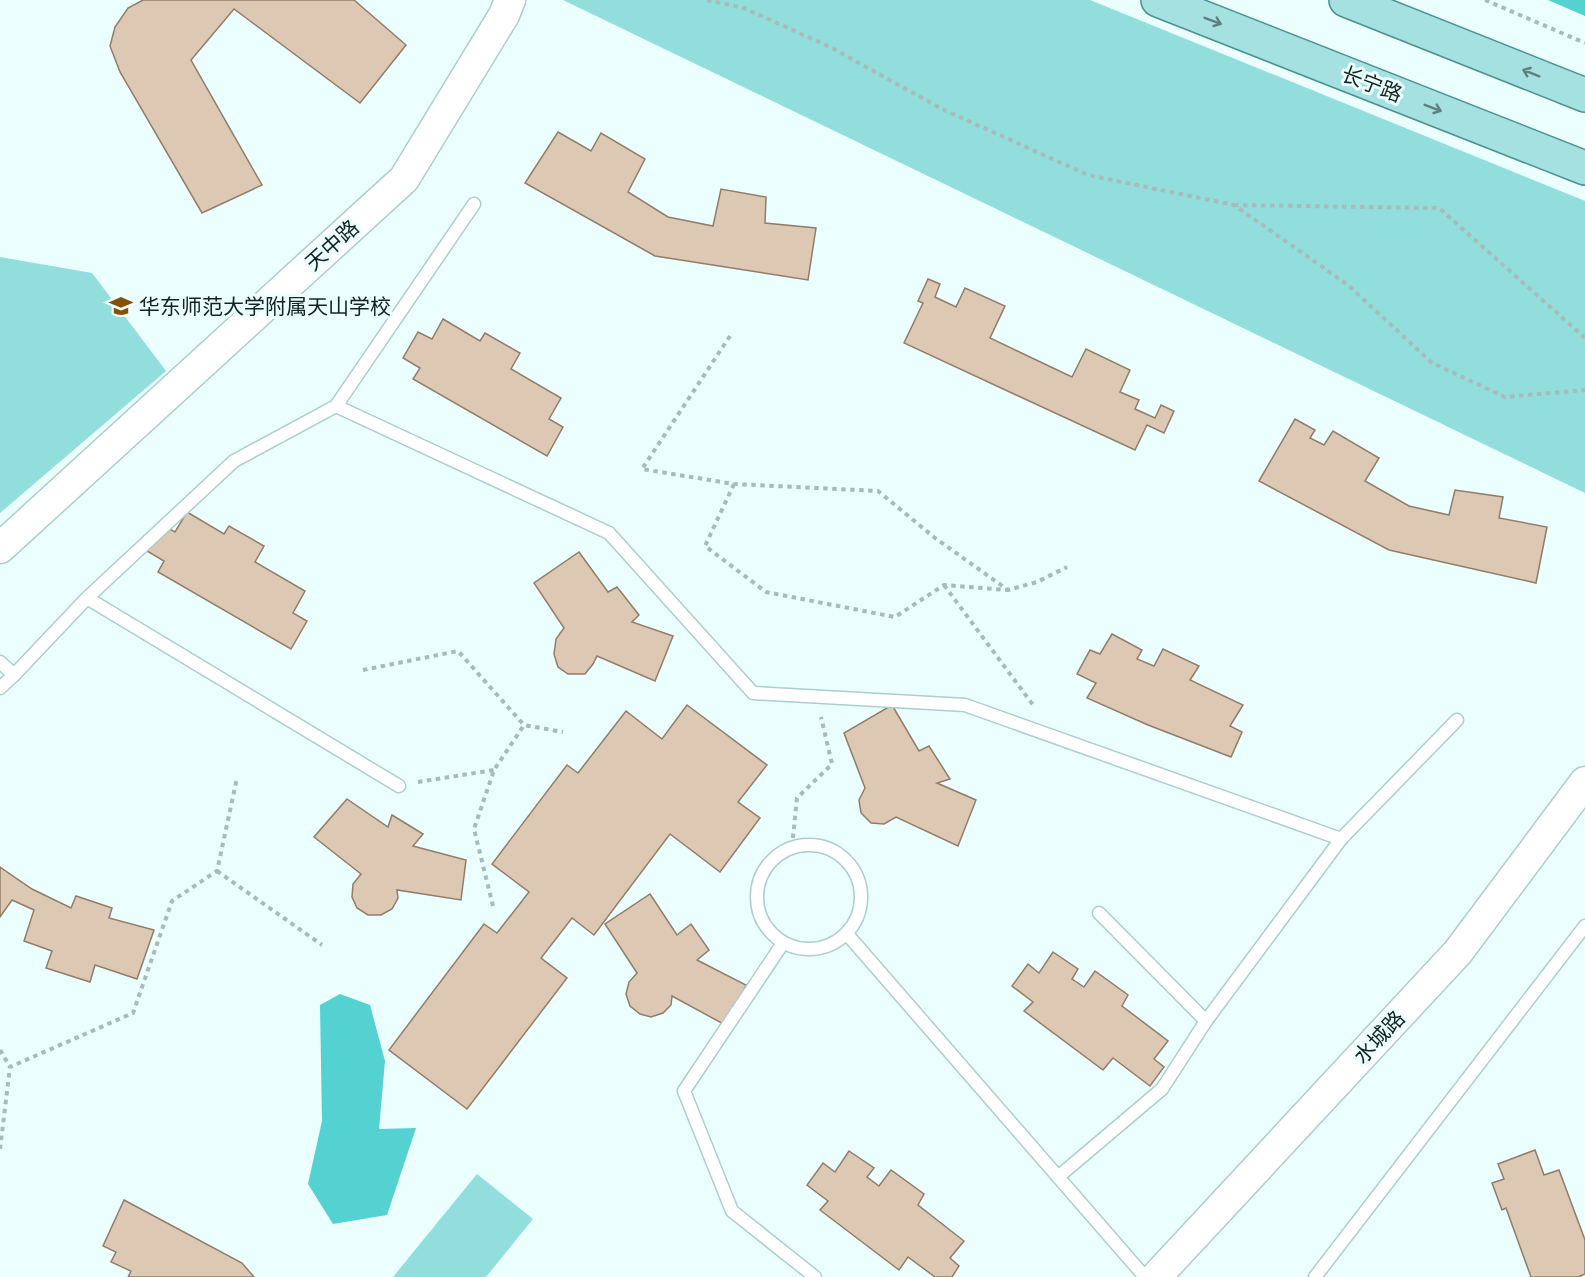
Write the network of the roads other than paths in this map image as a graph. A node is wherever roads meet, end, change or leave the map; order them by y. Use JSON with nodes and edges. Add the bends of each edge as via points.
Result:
{"nodes":[{"id":1,"x":510,"y":0,"type":"edge"},
{"id":2,"x":1158,"y":0,"type":"edge"},
{"id":3,"x":1346,"y":0,"type":"edge"},
{"id":4,"x":1585,"y":95,"type":"edge"},
{"id":5,"x":1585,"y":168,"type":"edge"},
{"id":6,"x":474,"y":204,"type":"dead end"},
{"id":7,"x":336,"y":406,"type":"junction"},
{"id":8,"x":0,"y":548,"type":"edge"},
{"id":9,"x":87,"y":598,"type":"junction"},
{"id":10,"x":0,"y":662,"type":"edge"},
{"id":11,"x":14,"y":675,"type":"junction"},
{"id":12,"x":0,"y":688,"type":"edge"},
{"id":13,"x":1457,"y":720,"type":"dead end"},
{"id":14,"x":1585,"y":783,"type":"edge"},
{"id":15,"x":399,"y":786,"type":"road end"},
{"id":16,"x":1341,"y":839,"type":"junction"},
{"id":17,"x":1099,"y":913,"type":"dead end"},
{"id":18,"x":1585,"y":926,"type":"edge"},
{"id":19,"x":848,"y":934,"type":"junction"},
{"id":20,"x":783,"y":944,"type":"junction"},
{"id":21,"x":1206,"y":1021,"type":"junction"},
{"id":22,"x":1058,"y":1177,"type":"junction"},
{"id":23,"x":815,"y":1277,"type":"edge"},
{"id":24,"x":1145,"y":1277,"type":"edge"},
{"id":25,"x":1156,"y":1277,"type":"edge"},
{"id":26,"x":1315,"y":1277,"type":"edge"}],
"edges":[{"from":1,"to":8,"type":"street","name":"天中路","via":[[404,179]]},
{"from":2,"to":5,"type":"main road","name":"长宁路","one_way":true},
{"from":4,"to":3,"type":"main road","one_way":true},
{"from":6,"to":7,"type":"lane"},
{"from":7,"to":9,"type":"lane","via":[[234,461]]},
{"from":7,"to":16,"type":"lane","via":[[609,533],[753,693],[965,705]]},
{"from":9,"to":11,"type":"lane"},
{"from":9,"to":15,"type":"lane"},
{"from":10,"to":11,"type":"lane"},
{"from":11,"to":12,"type":"lane"},
{"from":13,"to":16,"type":"lane"},
{"from":14,"to":25,"type":"street","name":"水城路","via":[[1458,952]]},
{"from":16,"to":21,"type":"lane"},
{"from":17,"to":21,"type":"lane"},
{"from":18,"to":26,"type":"lane"},
{"from":19,"to":20,"type":"lane","via":[[817,950]]},
{"from":19,"to":20,"type":"lane","via":[[858,920],[862,903],[861,885],[854,869],[842,856],[826,848],[792,847],[765,868],[756,901],[760,918]]},
{"from":19,"to":22,"type":"lane"},
{"from":20,"to":23,"type":"lane","via":[[684,1091],[732,1210]]},
{"from":21,"to":22,"type":"lane","via":[[1162,1089]]},
{"from":22,"to":24,"type":"lane"}]}
